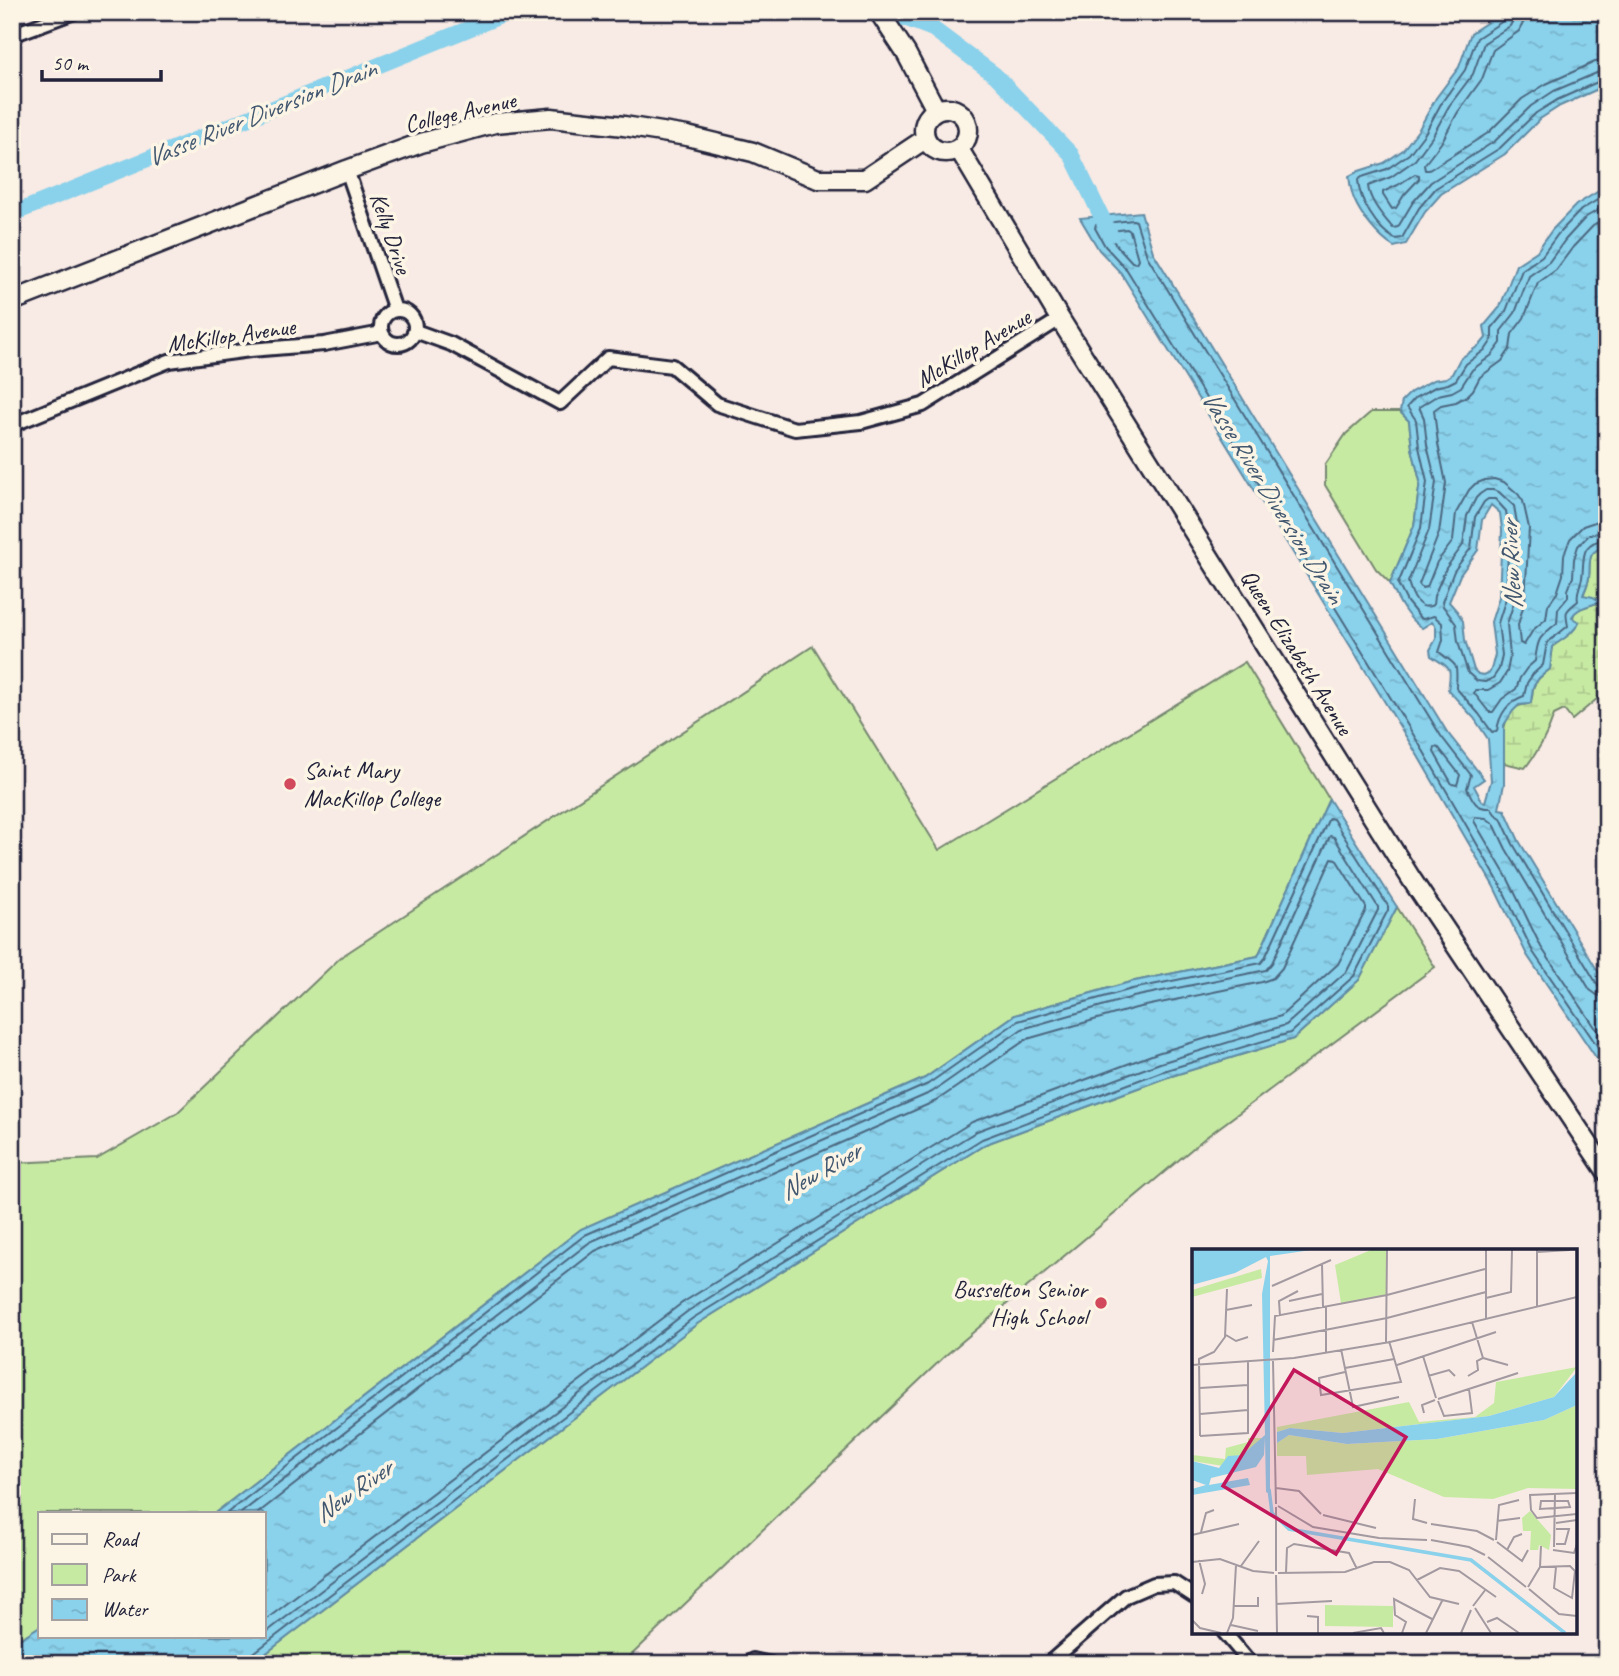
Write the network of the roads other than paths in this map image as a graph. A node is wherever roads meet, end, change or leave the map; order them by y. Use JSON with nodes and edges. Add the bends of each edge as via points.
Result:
{"nodes":[{"id":1,"x":74,"y":12,"type":"edge"},
{"id":2,"x":878,"y":12,"type":"edge"},
{"id":3,"x":12,"y":35,"type":"edge"},
{"id":4,"x":936,"y":110,"type":"junction"},
{"id":5,"x":925,"y":139,"type":"junction"},
{"id":6,"x":959,"y":149,"type":"junction"},
{"id":7,"x":347,"y":170,"type":"junction"},
{"id":8,"x":12,"y":301,"type":"edge"},
{"id":9,"x":395,"y":310,"type":"junction"},
{"id":10,"x":1060,"y":319,"type":"junction"},
{"id":11,"x":415,"y":331,"type":"junction"},
{"id":12,"x":382,"y":333,"type":"junction"},
{"id":13,"x":12,"y":425,"type":"edge"},
{"id":14,"x":1607,"y":1172,"type":"edge"},
{"id":15,"x":1192,"y":1595,"type":"edge"},
{"id":16,"x":1226,"y":1634,"type":"edge"},
{"id":17,"x":747,"y":1664,"type":"edge"},
{"id":18,"x":771,"y":1664,"type":"edge"},
{"id":19,"x":1048,"y":1664,"type":"edge"},
{"id":20,"x":1251,"y":1664,"type":"edge"}],
"edges":[{"from":1,"to":3,"type":"street"},
{"from":2,"to":4,"type":"street"},
{"from":4,"to":5,"type":"street","via":[[925,122]]},
{"from":4,"to":6,"type":"street","via":[[951,109],[964,117],[969,131]]},
{"from":5,"to":6,"type":"street","via":[[936,151]]},
{"from":5,"to":7,"type":"street","name":"College Avenue","via":[[865,179],[818,179],[753,152],[687,136],[551,118],[495,124]]},
{"from":6,"to":10,"type":"street","name":"Queen Elizabeth Avenue"},
{"from":7,"to":8,"type":"street","name":"College Avenue"},
{"from":7,"to":9,"type":"street","name":"Kelly Drive"},
{"from":9,"to":11,"type":"street","via":[[411,314]]},
{"from":9,"to":12,"type":"street","via":[[382,321]]},
{"from":10,"to":11,"type":"street","name":"McKillop Avenue","via":[[923,404],[861,422],[795,429],[717,404],[672,366],[608,358],[560,403],[451,344]]},
{"from":10,"to":14,"type":"street","name":"Queen Elizabeth Avenue","via":[[1412,880]]},
{"from":11,"to":12,"type":"street","via":[[409,341],[397,344]]},
{"from":12,"to":13,"type":"street","name":"McKillop Avenue","via":[[169,361]]},
{"from":15,"to":19,"type":"street","via":[[1174,1583],[1154,1584],[1126,1595]]},
{"from":16,"to":20,"type":"street"},
{"from":17,"to":18,"type":"street","via":[[753,1660]]}]}
